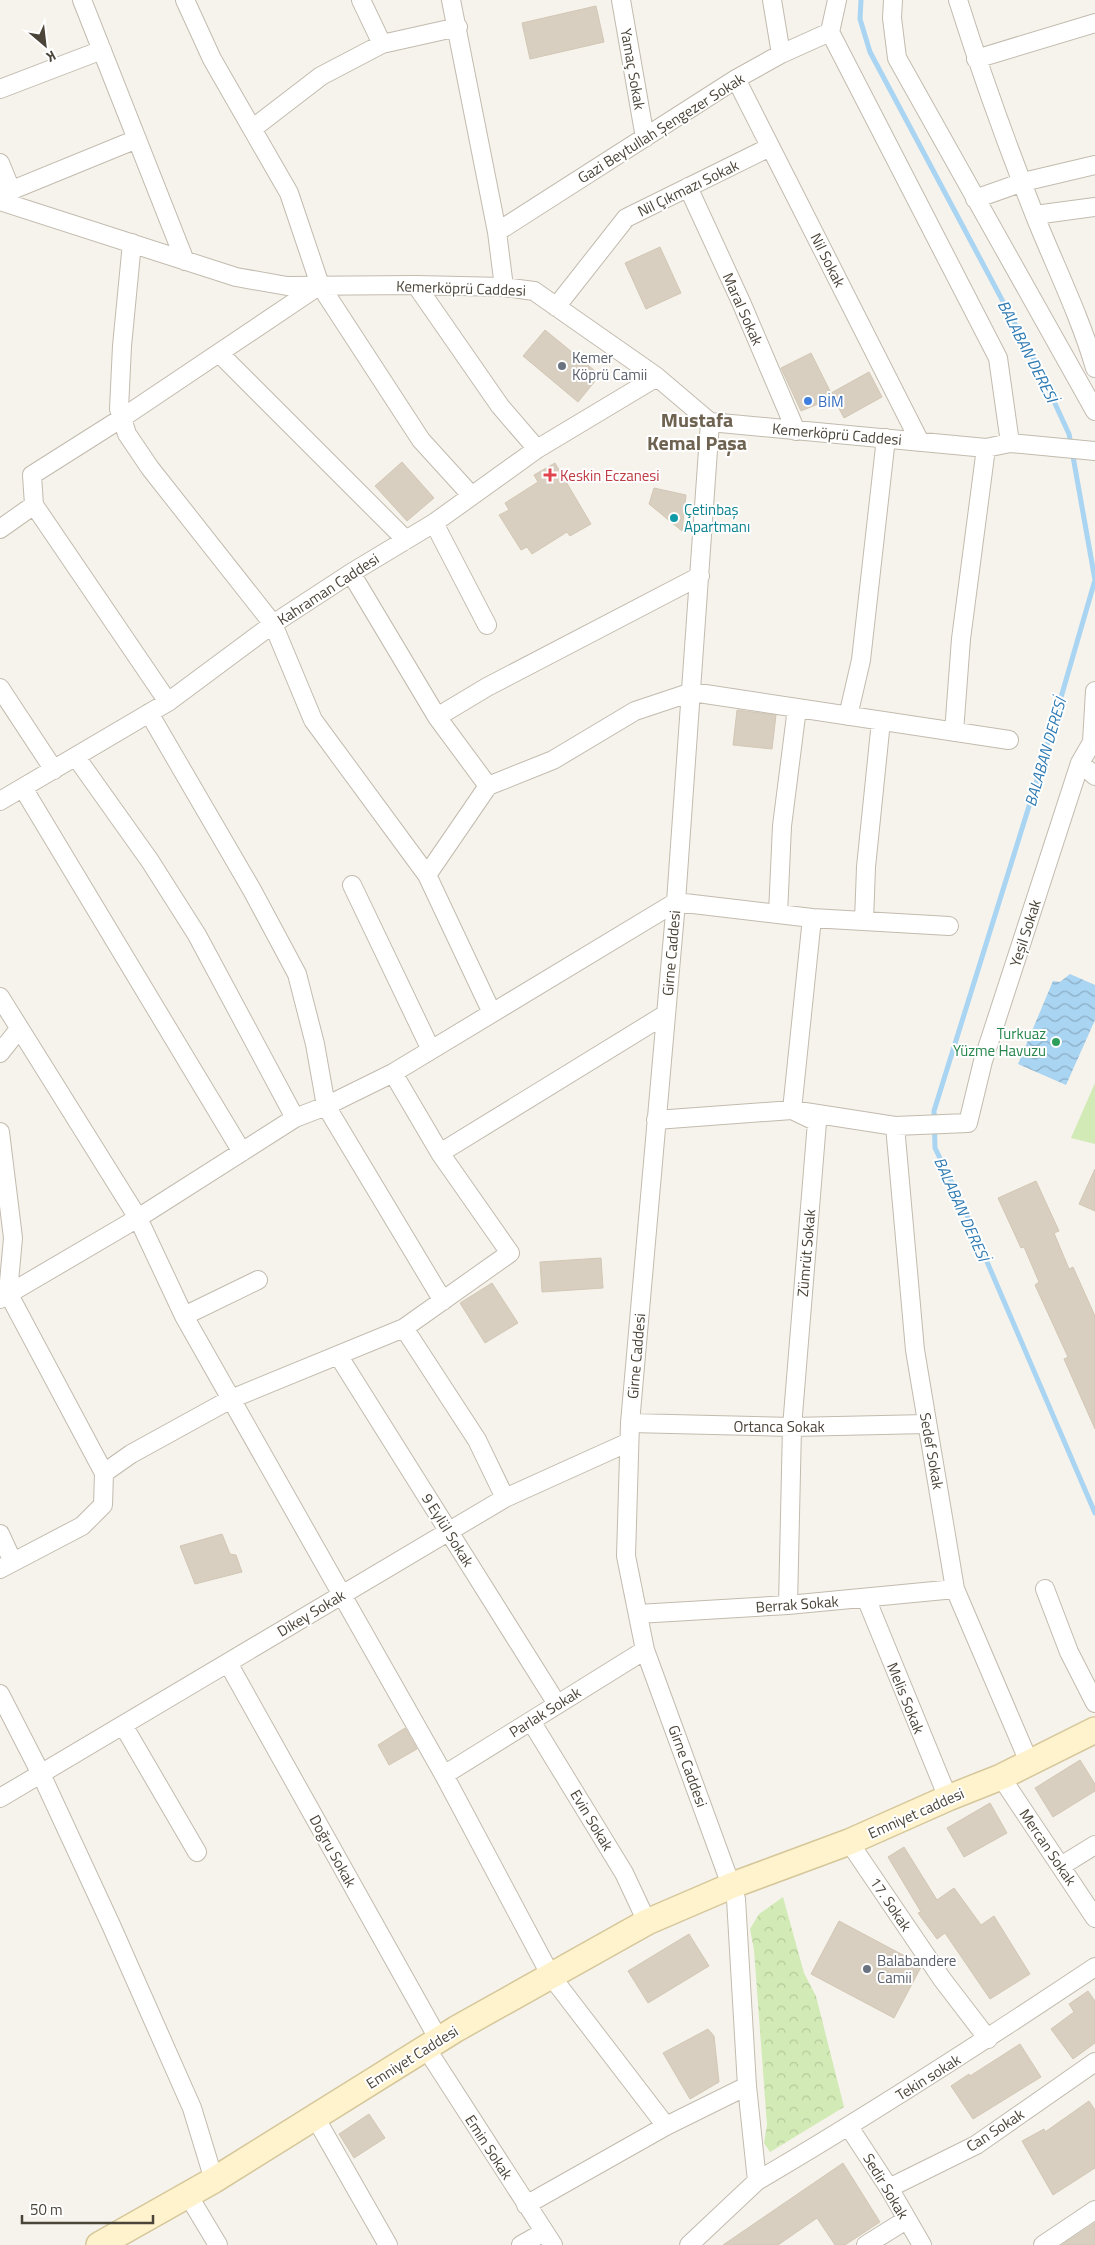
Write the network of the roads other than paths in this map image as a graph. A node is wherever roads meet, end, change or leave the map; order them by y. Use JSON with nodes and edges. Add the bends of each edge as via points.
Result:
{"nodes":[{"id":1,"x":82,"y":0,"type":"edge"},
{"id":2,"x":185,"y":0,"type":"edge"},
{"id":3,"x":361,"y":0,"type":"edge"},
{"id":4,"x":452,"y":0,"type":"edge"},
{"id":5,"x":621,"y":0,"type":"edge"},
{"id":6,"x":772,"y":0,"type":"edge"},
{"id":7,"x":836,"y":0,"type":"edge"},
{"id":8,"x":893,"y":0,"type":"edge"},
{"id":9,"x":958,"y":0,"type":"edge"},
{"id":10,"x":1095,"y":23,"type":"edge"},
{"id":11,"x":458,"y":27,"type":"junction"},
{"id":12,"x":830,"y":32,"type":"junction"},
{"id":13,"x":382,"y":44,"type":"junction"},
{"id":14,"x":102,"y":50,"type":"junction"},
{"id":15,"x":781,"y":54,"type":"junction"},
{"id":16,"x":976,"y":58,"type":"junction"},
{"id":17,"x":736,"y":79,"type":"junction"},
{"id":18,"x":0,"y":89,"type":"edge"},
{"id":19,"x":252,"y":129,"type":"junction"},
{"id":20,"x":645,"y":138,"type":"junction"},
{"id":21,"x":137,"y":139,"type":"junction"},
{"id":22,"x":770,"y":147,"type":"junction"},
{"id":23,"x":0,"y":163,"type":"edge"},
{"id":24,"x":1095,"y":165,"type":"edge"},
{"id":25,"x":1022,"y":182,"type":"junction"},
{"id":26,"x":688,"y":188,"type":"junction"},
{"id":27,"x":4,"y":195,"type":"edge"},
{"id":28,"x":975,"y":199,"type":"junction"},
{"id":29,"x":1095,"y":207,"type":"edge"},
{"id":30,"x":1035,"y":215,"type":"junction"},
{"id":31,"x":497,"y":232,"type":"junction"},
{"id":32,"x":132,"y":243,"type":"junction"},
{"id":33,"x":185,"y":261,"type":"junction"},
{"id":34,"x":320,"y":285,"type":"junction"},
{"id":35,"x":416,"y":285,"type":"junction"},
{"id":36,"x":504,"y":287,"type":"junction"},
{"id":37,"x":556,"y":307,"type":"junction"},
{"id":38,"x":1092,"y":345,"type":"edge"},
{"id":39,"x":219,"y":353,"type":"junction"},
{"id":40,"x":1095,"y":368,"type":"edge"},
{"id":41,"x":657,"y":377,"type":"junction"},
{"id":42,"x":1095,"y":411,"type":"edge"},
{"id":43,"x":122,"y":418,"type":"junction"},
{"id":44,"x":710,"y":422,"type":"junction"},
{"id":45,"x":796,"y":431,"type":"junction"},
{"id":46,"x":886,"y":438,"type":"junction"},
{"id":47,"x":920,"y":442,"type":"junction"},
{"id":48,"x":1010,"y":443,"type":"junction"},
{"id":49,"x":986,"y":448,"type":"junction"},
{"id":50,"x":537,"y":449,"type":"junction"},
{"id":51,"x":1089,"y":450,"type":"edge"},
{"id":52,"x":471,"y":495,"type":"junction"},
{"id":53,"x":34,"y":505,"type":"junction"},
{"id":54,"x":434,"y":523,"type":"junction"},
{"id":55,"x":0,"y":529,"type":"edge"},
{"id":56,"x":406,"y":540,"type":"junction"},
{"id":57,"x":351,"y":573,"type":"junction"},
{"id":58,"x":700,"y":576,"type":"junction"},
{"id":59,"x":273,"y":624,"type":"junction"},
{"id":60,"x":487,"y":625,"type":"dead end"},
{"id":61,"x":0,"y":688,"type":"edge"},
{"id":62,"x":1095,"y":691,"type":"edge"},
{"id":63,"x":692,"y":692,"type":"junction"},
{"id":64,"x":168,"y":702,"type":"junction"},
{"id":65,"x":797,"y":708,"type":"junction"},
{"id":66,"x":149,"y":713,"type":"junction"},
{"id":67,"x":848,"y":716,"type":"junction"},
{"id":68,"x":437,"y":717,"type":"junction"},
{"id":69,"x":881,"y":720,"type":"junction"},
{"id":70,"x":954,"y":732,"type":"junction"},
{"id":71,"x":1094,"y":739,"type":"edge"},
{"id":72,"x":1009,"y":740,"type":"dead end"},
{"id":73,"x":76,"y":757,"type":"junction"},
{"id":74,"x":1080,"y":763,"type":"junction"},
{"id":75,"x":54,"y":770,"type":"junction"},
{"id":76,"x":1095,"y":776,"type":"edge"},
{"id":77,"x":488,"y":786,"type":"junction"},
{"id":78,"x":23,"y":788,"type":"junction"},
{"id":79,"x":0,"y":801,"type":"edge"},
{"id":80,"x":427,"y":875,"type":"junction"},
{"id":81,"x":352,"y":885,"type":"dead end"},
{"id":82,"x":676,"y":902,"type":"junction"},
{"id":83,"x":778,"y":914,"type":"junction"},
{"id":84,"x":812,"y":918,"type":"junction"},
{"id":85,"x":864,"y":921,"type":"junction"},
{"id":86,"x":949,"y":926,"type":"dead end"},
{"id":87,"x":0,"y":997,"type":"edge"},
{"id":88,"x":492,"y":1013,"type":"junction"},
{"id":89,"x":666,"y":1014,"type":"junction"},
{"id":90,"x":19,"y":1029,"type":"junction"},
{"id":91,"x":431,"y":1050,"type":"junction"},
{"id":92,"x":0,"y":1053,"type":"edge"},
{"id":93,"x":393,"y":1073,"type":"junction"},
{"id":94,"x":326,"y":1106,"type":"junction"},
{"id":95,"x":792,"y":1110,"type":"junction"},
{"id":96,"x":295,"y":1118,"type":"junction"},
{"id":97,"x":656,"y":1120,"type":"junction"},
{"id":98,"x":895,"y":1126,"type":"junction"},
{"id":99,"x":0,"y":1132,"type":"edge"},
{"id":100,"x":242,"y":1152,"type":"junction"},
{"id":101,"x":440,"y":1153,"type":"junction"},
{"id":102,"x":138,"y":1218,"type":"junction"},
{"id":103,"x":258,"y":1280,"type":"dead end"},
{"id":104,"x":4,"y":1296,"type":"edge"},
{"id":105,"x":443,"y":1301,"type":"junction"},
{"id":106,"x":184,"y":1316,"type":"junction"},
{"id":107,"x":404,"y":1328,"type":"junction"},
{"id":108,"x":338,"y":1355,"type":"junction"},
{"id":109,"x":231,"y":1399,"type":"junction"},
{"id":110,"x":630,"y":1423,"type":"junction"},
{"id":111,"x":927,"y":1424,"type":"junction"},
{"id":112,"x":792,"y":1427,"type":"junction"},
{"id":113,"x":629,"y":1442,"type":"junction"},
{"id":114,"x":104,"y":1473,"type":"junction"},
{"id":115,"x":505,"y":1498,"type":"junction"},
{"id":116,"x":449,"y":1531,"type":"junction"},
{"id":117,"x":0,"y":1534,"type":"edge"},
{"id":118,"x":6,"y":1565,"type":"edge"},
{"id":119,"x":955,"y":1589,"type":"junction"},
{"id":120,"x":1045,"y":1589,"type":"dead end"},
{"id":121,"x":342,"y":1594,"type":"junction"},
{"id":122,"x":866,"y":1598,"type":"junction"},
{"id":123,"x":788,"y":1605,"type":"junction"},
{"id":124,"x":638,"y":1614,"type":"junction"},
{"id":125,"x":645,"y":1650,"type":"junction"},
{"id":126,"x":228,"y":1663,"type":"junction"},
{"id":127,"x":0,"y":1694,"type":"edge"},
{"id":128,"x":1095,"y":1703,"type":"edge"},
{"id":129,"x":557,"y":1704,"type":"junction"},
{"id":130,"x":531,"y":1720,"type":"junction"},
{"id":131,"x":123,"y":1725,"type":"junction"},
{"id":132,"x":1095,"y":1730,"type":"edge"},
{"id":133,"x":1029,"y":1762,"type":"junction"},
{"id":134,"x":41,"y":1774,"type":"junction"},
{"id":135,"x":444,"y":1775,"type":"junction"},
{"id":136,"x":1002,"y":1777,"type":"junction"},
{"id":137,"x":0,"y":1798,"type":"edge"},
{"id":138,"x":948,"y":1798,"type":"junction"},
{"id":139,"x":849,"y":1842,"type":"junction"},
{"id":140,"x":1095,"y":1845,"type":"edge"},
{"id":141,"x":197,"y":1852,"type":"dead end"},
{"id":142,"x":1061,"y":1866,"type":"junction"},
{"id":143,"x":733,"y":1885,"type":"junction"},
{"id":144,"x":1095,"y":1918,"type":"edge"},
{"id":145,"x":647,"y":1922,"type":"junction"},
{"id":146,"x":1095,"y":1967,"type":"edge"},
{"id":147,"x":551,"y":1976,"type":"junction"},
{"id":148,"x":988,"y":2039,"type":"junction"},
{"id":149,"x":432,"y":2044,"type":"junction"},
{"id":150,"x":1095,"y":2062,"type":"edge"},
{"id":151,"x":747,"y":2086,"type":"junction"},
{"id":152,"x":315,"y":2117,"type":"junction"},
{"id":153,"x":666,"y":2126,"type":"junction"},
{"id":154,"x":849,"y":2127,"type":"junction"},
{"id":155,"x":214,"y":2180,"type":"junction"},
{"id":156,"x":757,"y":2181,"type":"junction"},
{"id":157,"x":889,"y":2188,"type":"junction"},
{"id":158,"x":188,"y":2195,"type":"junction"},
{"id":159,"x":526,"y":2205,"type":"junction"},
{"id":160,"x":1095,"y":2210,"type":"edge"},
{"id":161,"x":906,"y":2220,"type":"junction"},
{"id":162,"x":548,"y":2239,"type":"edge"},
{"id":163,"x":99,"y":2245,"type":"edge"},
{"id":164,"x":218,"y":2245,"type":"edge"},
{"id":165,"x":388,"y":2245,"type":"edge"},
{"id":166,"x":521,"y":2245,"type":"edge"},
{"id":167,"x":689,"y":2245,"type":"edge"},
{"id":168,"x":866,"y":2245,"type":"edge"},
{"id":169,"x":922,"y":2245,"type":"edge"},
{"id":170,"x":1043,"y":2245,"type":"edge"}],
"edges":[{"from":1,"to":14,"type":"street"},
{"from":2,"to":19,"type":"street","via":[[212,59]]},
{"from":3,"to":13,"type":"street"},
{"from":4,"to":11,"type":"street"},
{"from":5,"to":20,"type":"street","name":"Yamaç Sokak"},
{"from":6,"to":15,"type":"street"},
{"from":7,"to":12,"type":"street"},
{"from":8,"to":28,"type":"street","via":[[897,58]]},
{"from":9,"to":16,"type":"street"},
{"from":10,"to":16,"type":"street"},
{"from":11,"to":13,"type":"street"},
{"from":11,"to":31,"type":"street"},
{"from":12,"to":15,"type":"street","name":"Gazi Beytullah Şengezer Sokak"},
{"from":12,"to":48,"type":"street","via":[[998,358]]},
{"from":13,"to":19,"type":"street","via":[[321,76]]},
{"from":14,"to":18,"type":"street"},
{"from":14,"to":21,"type":"street"},
{"from":15,"to":17,"type":"street","name":"Gazi Beytullah Şengezer Sokak"},
{"from":16,"to":25,"type":"street"},
{"from":17,"to":20,"type":"street","name":"Gazi Beytullah Şengezer Sokak"},
{"from":17,"to":22,"type":"street","name":"Nil Sokak"},
{"from":19,"to":34,"type":"street","via":[[289,193]]},
{"from":20,"to":31,"type":"street","name":"Gazi Beytullah Şengezer Sokak"},
{"from":21,"to":27,"type":"street"},
{"from":21,"to":33,"type":"street"},
{"from":22,"to":26,"type":"street","name":"Nil Çıkmazı Sokak"},
{"from":22,"to":47,"type":"street","name":"Nil Sokak"},
{"from":23,"to":27,"type":"street"},
{"from":24,"to":25,"type":"street"},
{"from":25,"to":28,"type":"street"},
{"from":25,"to":30,"type":"street"},
{"from":26,"to":37,"type":"street","name":"Nil Çıkmazı Sokak","via":[[626,218]]},
{"from":26,"to":45,"type":"street","name":"Maral Sokak"},
{"from":27,"to":32,"type":"street","name":"Kemerköprü Caddesi"},
{"from":28,"to":42,"type":"street"},
{"from":29,"to":30,"type":"street"},
{"from":30,"to":38,"type":"street"},
{"from":31,"to":36,"type":"street"},
{"from":32,"to":33,"type":"street","name":"Kemerköprü Caddesi"},
{"from":32,"to":43,"type":"street","via":[[122,346],[119,408]]},
{"from":33,"to":34,"type":"street","name":"Kemerköprü Caddesi","via":[[236,277],[287,286]]},
{"from":34,"to":35,"type":"street","name":"Kemerköprü Caddesi"},
{"from":34,"to":39,"type":"street"},
{"from":34,"to":52,"type":"street","via":[[420,440]]},
{"from":35,"to":36,"type":"street","name":"Kemerköprü Caddesi"},
{"from":35,"to":50,"type":"street","via":[[500,406]]},
{"from":36,"to":37,"type":"street","name":"Kemerköprü Caddesi","via":[[534,291]]},
{"from":37,"to":41,"type":"street","name":"Kemerköprü Caddesi"},
{"from":38,"to":40,"type":"street"},
{"from":39,"to":43,"type":"street"},
{"from":39,"to":56,"type":"street"},
{"from":41,"to":44,"type":"street","name":"Kemerköprü Caddesi"},
{"from":41,"to":50,"type":"street","name":"Kahraman Caddesi"},
{"from":43,"to":53,"type":"street","via":[[32,476]]},
{"from":43,"to":59,"type":"street","via":[[128,434],[150,468]]},
{"from":44,"to":45,"type":"street","name":"Kemerköprü Caddesi"},
{"from":44,"to":58,"type":"street","name":"Girne Caddesi"},
{"from":45,"to":46,"type":"street","name":"Kemerköprü Caddesi"},
{"from":46,"to":47,"type":"street","name":"Kemerköprü Caddesi"},
{"from":46,"to":67,"type":"street","via":[[861,660]]},
{"from":47,"to":49,"type":"street","name":"Kemerköprü Caddesi"},
{"from":48,"to":49,"type":"street","name":"Kemerköprü Caddesi"},
{"from":48,"to":51,"type":"street","name":"Kemerköprü Caddesi"},
{"from":49,"to":70,"type":"street","via":[[961,639]]},
{"from":50,"to":52,"type":"street","name":"Kahraman Caddesi"},
{"from":52,"to":54,"type":"street","name":"Kahraman Caddesi"},
{"from":53,"to":55,"type":"street"},
{"from":53,"to":64,"type":"street"},
{"from":54,"to":56,"type":"street","name":"Kahraman Caddesi"},
{"from":54,"to":60,"type":"street"},
{"from":56,"to":57,"type":"street","name":"Kahraman Caddesi"},
{"from":57,"to":59,"type":"street","name":"Kahraman Caddesi"},
{"from":57,"to":68,"type":"street"},
{"from":58,"to":63,"type":"street","name":"Girne Caddesi"},
{"from":58,"to":68,"type":"street","via":[[487,687]]},
{"from":59,"to":64,"type":"street","name":"Kahraman Caddesi"},
{"from":59,"to":80,"type":"street","via":[[313,720]]},
{"from":61,"to":75,"type":"street"},
{"from":62,"to":71,"type":"street"},
{"from":63,"to":65,"type":"street"},
{"from":63,"to":77,"type":"street","via":[[635,711],[552,760]]},
{"from":63,"to":82,"type":"street","name":"Girne Caddesi"},
{"from":64,"to":66,"type":"street","name":"Kahraman Caddesi"},
{"from":65,"to":67,"type":"street"},
{"from":65,"to":83,"type":"street","via":[[782,826]]},
{"from":66,"to":73,"type":"street","name":"Kahraman Caddesi"},
{"from":66,"to":94,"type":"street","via":[[297,974],[315,1044]]},
{"from":67,"to":69,"type":"street"},
{"from":68,"to":77,"type":"street"},
{"from":69,"to":70,"type":"street"},
{"from":69,"to":85,"type":"street","via":[[866,867]]},
{"from":70,"to":72,"type":"street"},
{"from":71,"to":74,"type":"street","name":"Yeşil Sokak"},
{"from":73,"to":75,"type":"street","name":"Kahraman Caddesi"},
{"from":73,"to":96,"type":"street","via":[[150,861],[197,936]]},
{"from":74,"to":76,"type":"street"},
{"from":74,"to":98,"type":"street","name":"Yeşil Sokak","via":[[983,1061],[968,1123]]},
{"from":75,"to":78,"type":"street","name":"Kahraman Caddesi"},
{"from":77,"to":80,"type":"street"},
{"from":78,"to":79,"type":"street","name":"Kahraman Caddesi"},
{"from":78,"to":100,"type":"street"},
{"from":80,"to":88,"type":"street"},
{"from":81,"to":91,"type":"street"},
{"from":82,"to":83,"type":"street"},
{"from":82,"to":88,"type":"street"},
{"from":82,"to":89,"type":"street","name":"Girne Caddesi"},
{"from":83,"to":84,"type":"street"},
{"from":84,"to":85,"type":"street"},
{"from":84,"to":95,"type":"street"},
{"from":85,"to":86,"type":"street"},
{"from":87,"to":90,"type":"street"},
{"from":88,"to":91,"type":"street"},
{"from":89,"to":97,"type":"street","name":"Girne Caddesi"},
{"from":89,"to":101,"type":"street"},
{"from":90,"to":92,"type":"street"},
{"from":90,"to":102,"type":"street"},
{"from":91,"to":93,"type":"street"},
{"from":93,"to":94,"type":"street"},
{"from":93,"to":101,"type":"street"},
{"from":94,"to":96,"type":"street"},
{"from":94,"to":105,"type":"street"},
{"from":95,"to":97,"type":"street"},
{"from":95,"to":98,"type":"street"},
{"from":95,"to":112,"type":"street","name":"Zümrüt Sokak","via":[[817,1122]]},
{"from":96,"to":100,"type":"street"},
{"from":97,"to":110,"type":"street","name":"Girne Caddesi"},
{"from":98,"to":111,"type":"street","name":"Sedef Sokak","via":[[915,1350]]},
{"from":99,"to":104,"type":"street","via":[[13,1238]]},
{"from":100,"to":102,"type":"street"},
{"from":101,"to":105,"type":"street","via":[[510,1253]]},
{"from":102,"to":104,"type":"street"},
{"from":102,"to":106,"type":"street"},
{"from":103,"to":106,"type":"street"},
{"from":104,"to":114,"type":"street"},
{"from":105,"to":107,"type":"street"},
{"from":106,"to":109,"type":"street"},
{"from":107,"to":108,"type":"street"},
{"from":107,"to":115,"type":"street","via":[[477,1440]]},
{"from":108,"to":109,"type":"street"},
{"from":108,"to":116,"type":"street","name":"9 Eylül Sokak"},
{"from":109,"to":114,"type":"street","via":[[131,1454]]},
{"from":109,"to":121,"type":"street"},
{"from":110,"to":112,"type":"street","name":"Ortanca Sokak"},
{"from":110,"to":113,"type":"street","name":"Girne Caddesi"},
{"from":111,"to":112,"type":"street","name":"Ortanca Sokak"},
{"from":111,"to":119,"type":"street","name":"Sedef Sokak"},
{"from":112,"to":123,"type":"street","name":"Zümrüt Sokak"},
{"from":113,"to":115,"type":"street","name":"Dikey Sokak"},
{"from":113,"to":124,"type":"street","name":"Girne Caddesi","via":[[626,1556]]},
{"from":114,"to":118,"type":"street","via":[[103,1506],[82,1526]]},
{"from":115,"to":116,"type":"street","name":"Dikey Sokak"},
{"from":116,"to":121,"type":"street","name":"Dikey Sokak"},
{"from":116,"to":129,"type":"street","name":"9 Eylül Sokak"},
{"from":117,"to":118,"type":"street"},
{"from":119,"to":122,"type":"street","name":"Berrak Sokak"},
{"from":119,"to":133,"type":"street","name":"Sedef Sokak"},
{"from":120,"to":128,"type":"street","via":[[1069,1652]]},
{"from":121,"to":126,"type":"street","name":"Dikey Sokak"},
{"from":121,"to":135,"type":"street"},
{"from":122,"to":123,"type":"street","name":"Berrak Sokak"},
{"from":122,"to":138,"type":"street","name":"Melis Sokak"},
{"from":123,"to":124,"type":"street","name":"Berrak Sokak"},
{"from":124,"to":125,"type":"street","name":"Girne Caddesi"},
{"from":125,"to":129,"type":"street","name":"Parlak Sokak"},
{"from":125,"to":143,"type":"street","name":"Girne Caddesi"},
{"from":126,"to":131,"type":"street","name":"Dikey Sokak"},
{"from":126,"to":149,"type":"street","name":"Doğru Sokak"},
{"from":127,"to":134,"type":"street"},
{"from":129,"to":130,"type":"street","name":"Parlak Sokak"},
{"from":130,"to":135,"type":"street","name":"Parlak Sokak"},
{"from":130,"to":145,"type":"street","name":"Evin Sokak","via":[[624,1873]]},
{"from":131,"to":134,"type":"street","name":"Dikey Sokak"},
{"from":131,"to":141,"type":"street"},
{"from":132,"to":133,"type":"street","name":"Emniyet caddesi"},
{"from":133,"to":136,"type":"street","name":"Emniyet caddesi"},
{"from":134,"to":137,"type":"street","name":"Dikey Sokak"},
{"from":134,"to":155,"type":"street","via":[[192,2108]]},
{"from":135,"to":147,"type":"street"},
{"from":136,"to":138,"type":"street","name":"Emniyet caddesi"},
{"from":136,"to":142,"type":"street","name":"Mercan Sokak"},
{"from":138,"to":139,"type":"street","name":"Emniyet caddesi"},
{"from":139,"to":143,"type":"street","name":"Emniyet caddesi"},
{"from":139,"to":148,"type":"street","name":"17. Sokak"},
{"from":140,"to":142,"type":"street"},
{"from":142,"to":144,"type":"street","name":"Mercan Sokak"},
{"from":143,"to":145,"type":"street","name":"Emniyet Caddesi"},
{"from":143,"to":151,"type":"street","name":"Girne Caddesi"},
{"from":145,"to":147,"type":"street","name":"Emniyet Caddesi"},
{"from":146,"to":148,"type":"street","name":"Tekin sokak"},
{"from":147,"to":149,"type":"street","name":"Emniyet Caddesi"},
{"from":147,"to":153,"type":"street"},
{"from":148,"to":154,"type":"street","name":"Tekin sokak"},
{"from":149,"to":152,"type":"street","name":"Emniyet Caddesi"},
{"from":149,"to":159,"type":"street","name":"Emin Sokak"},
{"from":150,"to":157,"type":"street","name":"Can Sokak","via":[[976,2145]]},
{"from":151,"to":153,"type":"street"},
{"from":151,"to":156,"type":"street","name":"Girne Caddesi"},
{"from":152,"to":155,"type":"street","name":"Emniyet Caddesi"},
{"from":152,"to":165,"type":"street"},
{"from":153,"to":159,"type":"street"},
{"from":154,"to":156,"type":"street","name":"Tekin sokak"},
{"from":154,"to":157,"type":"street","name":"Sedir Sokak"},
{"from":155,"to":158,"type":"street","name":"Emniyet Caddesi"},
{"from":156,"to":167,"type":"street"},
{"from":157,"to":161,"type":"street","name":"Sedir Sokak"},
{"from":158,"to":163,"type":"street","name":"Emniyet Caddesi"},
{"from":158,"to":164,"type":"street"},
{"from":159,"to":162,"type":"street","name":"Emin Sokak"},
{"from":160,"to":170,"type":"street"},
{"from":161,"to":168,"type":"street"},
{"from":161,"to":169,"type":"street","name":"Sedir Sokak"},
{"from":162,"to":166,"type":"street"}]}
